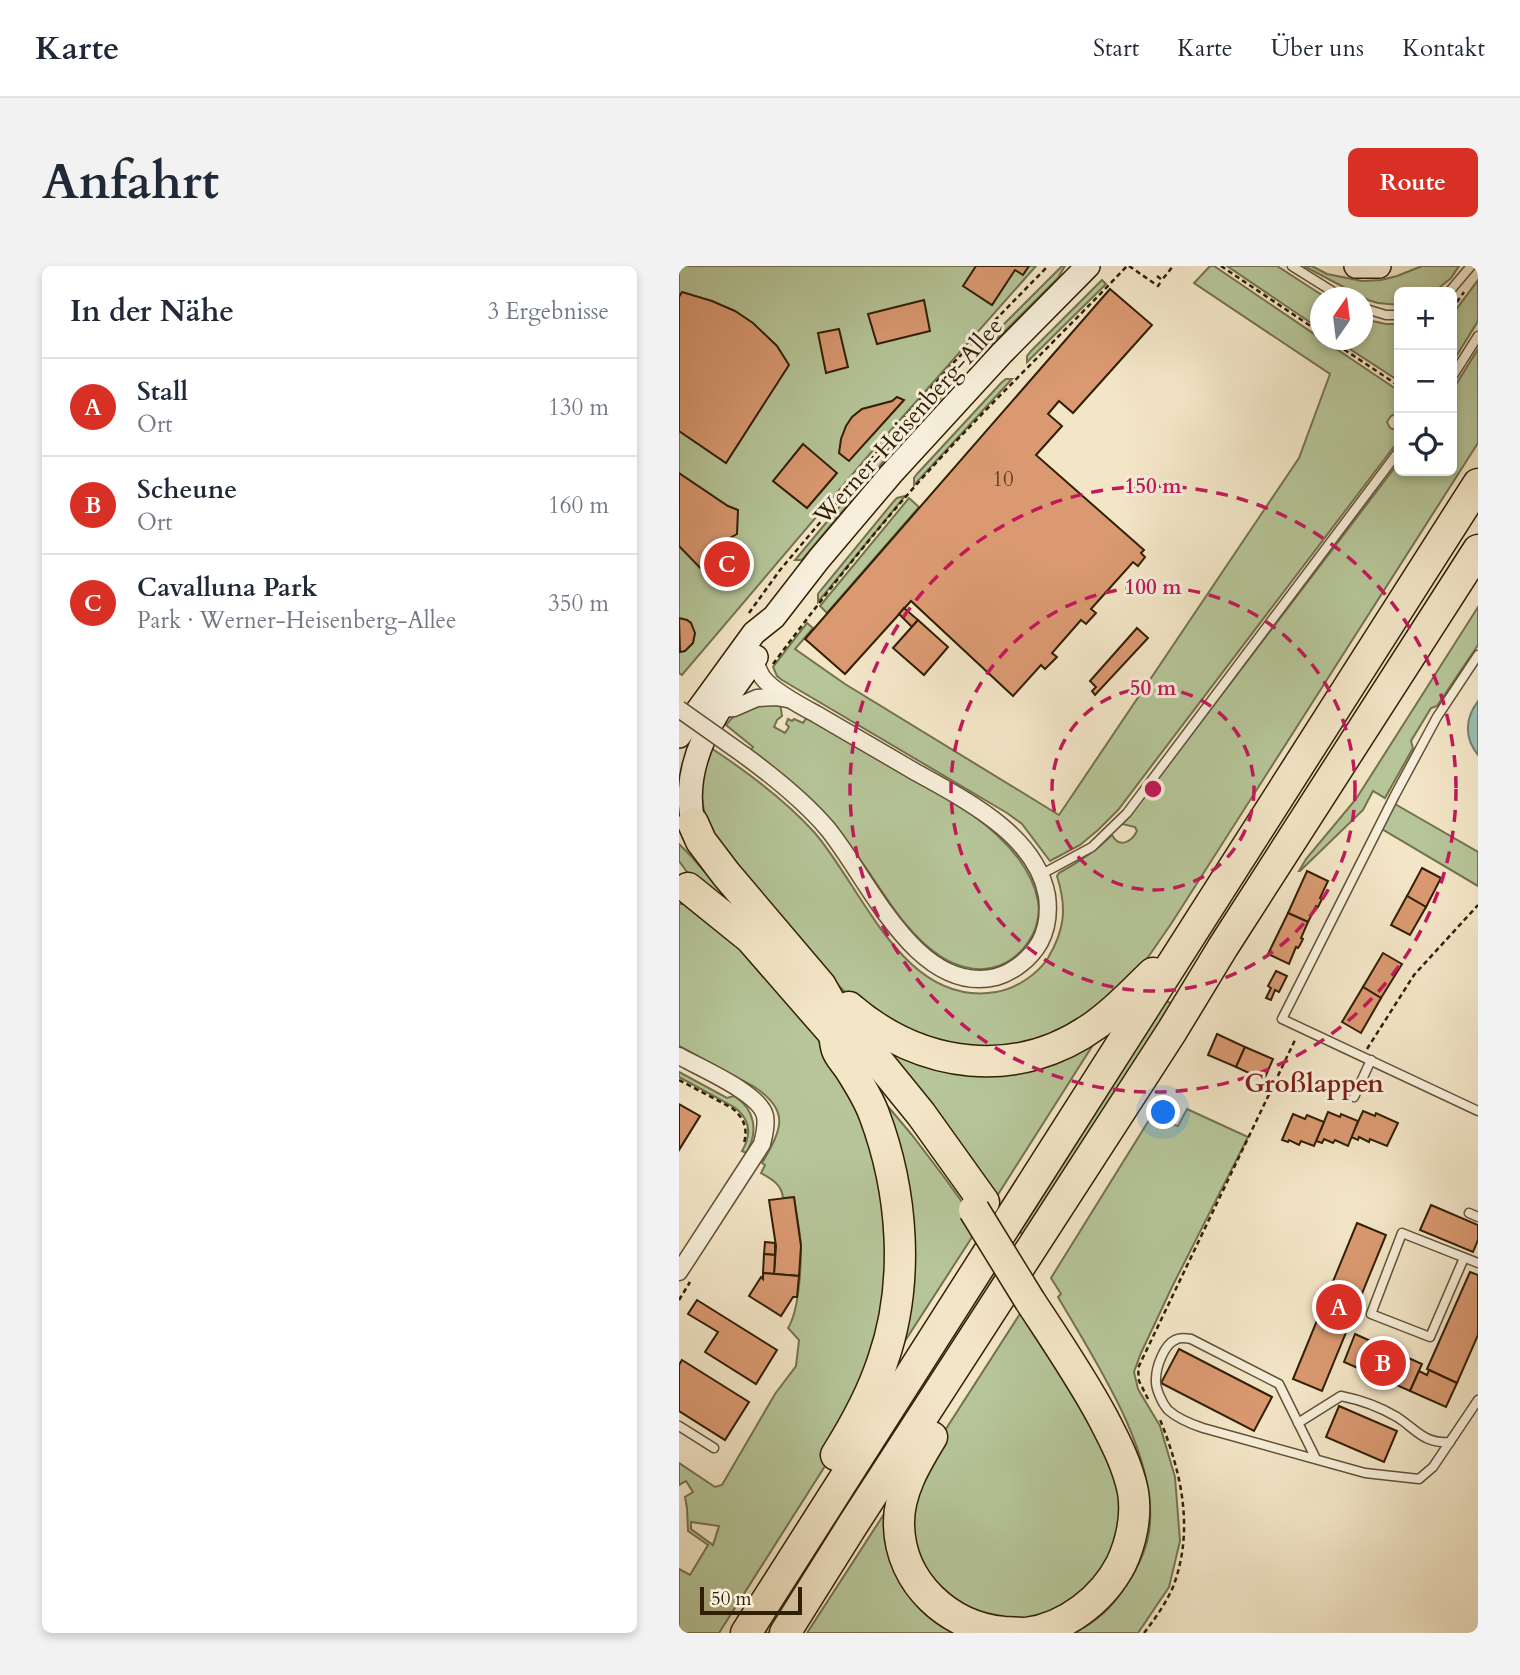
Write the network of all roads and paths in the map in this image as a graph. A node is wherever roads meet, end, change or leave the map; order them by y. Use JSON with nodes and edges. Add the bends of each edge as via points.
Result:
{"nodes":[{"id":1,"x":1048,"y":266,"type":"edge"},
{"id":2,"x":1088,"y":266,"type":"edge"},
{"id":3,"x":1128,"y":266,"type":"edge"},
{"id":4,"x":1173,"y":266,"type":"edge"},
{"id":5,"x":1221,"y":266,"type":"edge"},
{"id":6,"x":1292,"y":266,"type":"edge"},
{"id":7,"x":1356,"y":266,"type":"edge"},
{"id":8,"x":1379,"y":266,"type":"edge"},
{"id":9,"x":1471,"y":266,"type":"edge"},
{"id":10,"x":1157,"y":276,"type":"dead end"},
{"id":11,"x":1162,"y":280,"type":"junction"},
{"id":12,"x":1325,"y":287,"type":"edge"},
{"id":13,"x":1453,"y":287,"type":"edge"},
{"id":14,"x":1373,"y":311,"type":"edge"},
{"id":15,"x":1394,"y":315,"type":"edge"},
{"id":16,"x":1310,"y":326,"type":"edge"},
{"id":17,"x":1478,"y":336,"type":"edge"},
{"id":18,"x":1346,"y":350,"type":"edge"},
{"id":19,"x":1457,"y":369,"type":"edge"},
{"id":20,"x":1394,"y":381,"type":"edge"},
{"id":21,"x":1394,"y":458,"type":"edge"},
{"id":22,"x":1478,"y":484,"type":"edge"},
{"id":23,"x":1478,"y":550,"type":"edge"},
{"id":24,"x":747,"y":615,"type":"dead end"},
{"id":25,"x":774,"y":617,"type":"junction"},
{"id":26,"x":1478,"y":655,"type":"edge"},
{"id":27,"x":758,"y":668,"type":"junction"},
{"id":28,"x":793,"y":701,"type":"junction"},
{"id":29,"x":679,"y":709,"type":"edge"},
{"id":30,"x":719,"y":709,"type":"junction"},
{"id":31,"x":679,"y":736,"type":"edge"},
{"id":32,"x":686,"y":826,"type":"edge"},
{"id":33,"x":1040,"y":875,"type":"junction"},
{"id":34,"x":682,"y":887,"type":"edge"},
{"id":35,"x":1478,"y":905,"type":"edge"},
{"id":36,"x":1184,"y":944,"type":"junction"},
{"id":37,"x":821,"y":986,"type":"junction"},
{"id":38,"x":1300,"y":1028,"type":"junction"},
{"id":39,"x":834,"y":1034,"type":"junction"},
{"id":40,"x":679,"y":1056,"type":"edge"},
{"id":41,"x":1362,"y":1056,"type":"junction"},
{"id":42,"x":1371,"y":1060,"type":"junction"},
{"id":43,"x":679,"y":1080,"type":"edge"},
{"id":44,"x":1354,"y":1097,"type":"dead end"},
{"id":45,"x":1478,"y":1111,"type":"edge"},
{"id":46,"x":742,"y":1147,"type":"dead end"},
{"id":47,"x":979,"y":1206,"type":"junction"},
{"id":48,"x":1469,"y":1213,"type":"dead end"},
{"id":49,"x":1478,"y":1217,"type":"edge"},
{"id":50,"x":1464,"y":1258,"type":"junction"},
{"id":51,"x":1478,"y":1263,"type":"edge"},
{"id":52,"x":679,"y":1272,"type":"edge"},
{"id":53,"x":1035,"y":1294,"type":"junction"},
{"id":54,"x":968,"y":1347,"type":"junction"},
{"id":55,"x":1478,"y":1400,"type":"edge"},
{"id":56,"x":1153,"y":1406,"type":"dead end"},
{"id":57,"x":1158,"y":1416,"type":"dead end"},
{"id":58,"x":1299,"y":1423,"type":"junction"},
{"id":59,"x":679,"y":1426,"type":"edge"},
{"id":60,"x":1450,"y":1442,"type":"junction"},
{"id":61,"x":714,"y":1448,"type":"dead end"},
{"id":62,"x":1317,"y":1459,"type":"junction"},
{"id":63,"x":796,"y":1555,"type":"junction"},
{"id":64,"x":746,"y":1633,"type":"edge"},
{"id":65,"x":785,"y":1633,"type":"edge"},
{"id":66,"x":1061,"y":1633,"type":"edge"},
{"id":67,"x":1144,"y":1633,"type":"edge"}],
"edges":[{"from":1,"to":24,"type":"path","via":[[903,419]]},
{"from":2,"to":25,"type":"street","name":"Werner-Heisenberg-Allee","via":[[909,454]]},
{"from":3,"to":11,"type":"path","via":[[1158,286]]},
{"from":3,"to":27,"type":"path","via":[[911,491]]},
{"from":4,"to":11,"type":"path"},
{"from":5,"to":16,"type":"path"},
{"from":6,"to":12,"type":"lane"},
{"from":7,"to":8,"type":"street"},
{"from":9,"to":13,"type":"lane"},
{"from":10,"to":11,"type":"path"},
{"from":14,"to":15,"type":"lane"},
{"from":17,"to":19,"type":"lane"},
{"from":18,"to":20,"type":"path"},
{"from":21,"to":33,"type":"lane","via":[[1126,813],[1092,846]]},
{"from":22,"to":36,"type":"highway"},
{"from":23,"to":54,"type":"highway"},
{"from":25,"to":27,"type":"street","name":"Werner-Heisenberg-Allee"},
{"from":25,"to":31,"type":"street","name":"Werner-Heisenberg-Allee","via":[[754,633]]},
{"from":26,"to":38,"type":"lane","via":[[1437,717],[1395,795],[1282,1020]]},
{"from":27,"to":28,"type":"street"},
{"from":27,"to":30,"type":"street","name":"Werner-Heisenberg-Allee"},
{"from":28,"to":30,"type":"street","via":[[757,698]]},
{"from":28,"to":33,"type":"street","via":[[971,804],[1020,845]]},
{"from":29,"to":33,"type":"street","bridge":true,"via":[[791,791],[827,828],[913,947],[957,976],[999,976],[1032,953],[1048,918]]},
{"from":30,"to":32,"type":"street","name":"Werner-Heisenberg-Allee","via":[[698,743],[689,769]]},
{"from":32,"to":37,"type":"highway"},
{"from":34,"to":39,"type":"highway","via":[[750,938]]},
{"from":35,"to":41,"type":"path","via":[[1414,975]]},
{"from":36,"to":37,"type":"highway","via":[[1096,1025],[1047,1051],[1006,1061],[958,1060],[910,1047],[862,1019]]},
{"from":36,"to":63,"type":"highway"},
{"from":37,"to":47,"type":"highway","via":[[921,1114]]},
{"from":38,"to":41,"type":"lane"},
{"from":38,"to":56,"type":"path","via":[[1138,1368],[1139,1381]]},
{"from":39,"to":47,"type":"highway"},
{"from":39,"to":63,"type":"highway","via":[[837,1051],[874,1113],[892,1178],[900,1256],[890,1338],[874,1385],[797,1519]]},
{"from":40,"to":52,"type":"street","via":[[759,1103],[766,1129],[762,1144]]},
{"from":41,"to":42,"type":"lane"},
{"from":42,"to":44,"type":"lane"},
{"from":42,"to":45,"type":"lane"},
{"from":43,"to":46,"type":"path","via":[[738,1113],[746,1131]]},
{"from":47,"to":53,"type":"highway"},
{"from":48,"to":49,"type":"lane"},
{"from":50,"to":50,"type":"lane","via":[[1430,1337],[1371,1314],[1402,1233]]},
{"from":50,"to":51,"type":"lane"},
{"from":53,"to":54,"type":"highway","via":[[1108,1427],[1133,1493],[1128,1550],[1113,1579],[1096,1599],[1047,1628],[1025,1633],[967,1623],[930,1599],[905,1554],[899,1524],[903,1494],[916,1462],[958,1395]]},
{"from":53,"to":66,"type":"highway","via":[[1093,1370],[1115,1409],[1146,1486],[1146,1527],[1137,1561],[1115,1598],[1088,1620]]},
{"from":54,"to":65,"type":"highway"},
{"from":55,"to":60,"type":"lane"},
{"from":57,"to":67,"type":"path","via":[[1180,1477],[1184,1544],[1173,1587]]},
{"from":58,"to":60,"type":"lane","via":[[1341,1396],[1397,1417],[1436,1443]]},
{"from":58,"to":62,"type":"lane"},
{"from":58,"to":62,"type":"lane","via":[[1279,1384],[1191,1339],[1183,1337],[1167,1346],[1156,1378],[1167,1409],[1203,1428]]},
{"from":59,"to":61,"type":"lane"},
{"from":60,"to":62,"type":"lane","via":[[1419,1479],[1365,1473]]},
{"from":63,"to":64,"type":"highway"}]}
